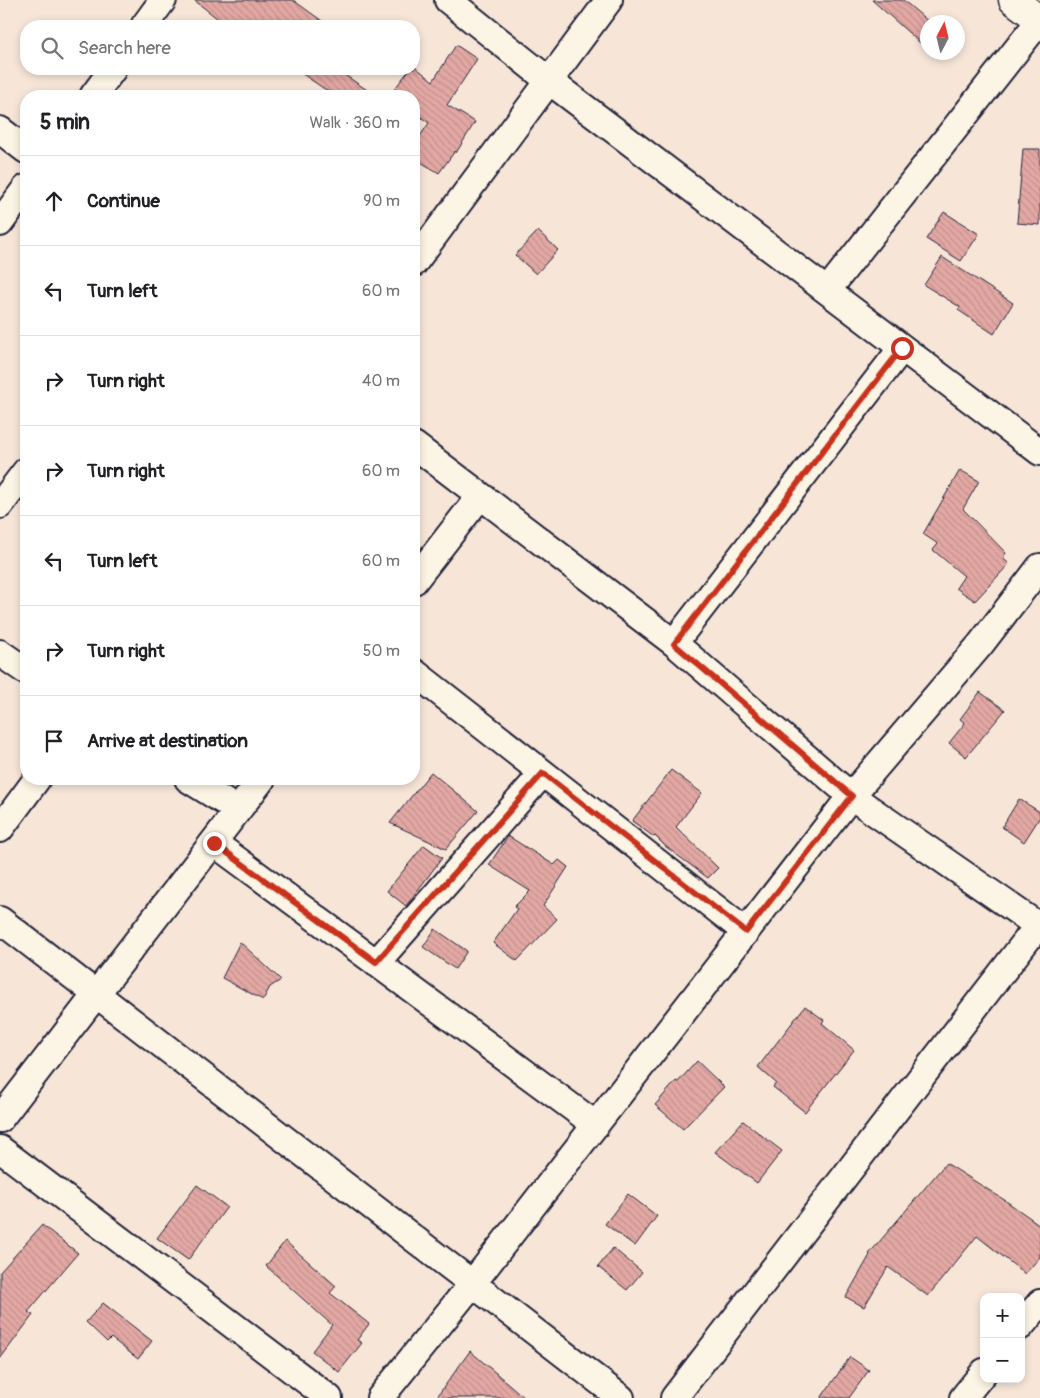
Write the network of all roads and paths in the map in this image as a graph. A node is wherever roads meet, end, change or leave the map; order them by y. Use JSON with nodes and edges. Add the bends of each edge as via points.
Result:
{"nodes":[{"id":1,"x":163,"y":0,"type":"edge"},
{"id":2,"x":448,"y":0,"type":"edge"},
{"id":3,"x":610,"y":0,"type":"edge"},
{"id":4,"x":1013,"y":0,"type":"edge"},
{"id":5,"x":148,"y":20,"type":"edge"},
{"id":6,"x":1040,"y":20,"type":"edge"},
{"id":7,"x":109,"y":75,"type":"edge"},
{"id":8,"x":548,"y":80,"type":"junction"},
{"id":9,"x":97,"y":90,"type":"edge"},
{"id":10,"x":0,"y":130,"type":"edge"},
{"id":11,"x":20,"y":145,"type":"edge"},
{"id":12,"x":20,"y":196,"type":"edge"},
{"id":13,"x":0,"y":223,"type":"edge"},
{"id":14,"x":420,"y":255,"type":"edge"},
{"id":15,"x":827,"y":291,"type":"junction"},
{"id":16,"x":902,"y":348,"type":"junction"},
{"id":17,"x":420,"y":450,"type":"edge"},
{"id":18,"x":1040,"y":452,"type":"edge"},
{"id":19,"x":20,"y":479,"type":"edge"},
{"id":20,"x":480,"y":496,"type":"junction"},
{"id":21,"x":0,"y":505,"type":"edge"},
{"id":22,"x":1040,"y":567,"type":"edge"},
{"id":23,"x":420,"y":573,"type":"edge"},
{"id":24,"x":674,"y":644,"type":"junction"},
{"id":25,"x":0,"y":653,"type":"edge"},
{"id":26,"x":20,"y":668,"type":"edge"},
{"id":27,"x":420,"y":677,"type":"edge"},
{"id":28,"x":543,"y":773,"type":"junction"},
{"id":29,"x":32,"y":785,"type":"edge"},
{"id":30,"x":198,"y":785,"type":"edge"},
{"id":31,"x":257,"y":785,"type":"edge"},
{"id":32,"x":852,"y":796,"type":"junction"},
{"id":33,"x":238,"y":810,"type":"junction"},
{"id":34,"x":0,"y":828,"type":"edge"},
{"id":35,"x":214,"y":843,"type":"junction"},
{"id":36,"x":0,"y":920,"type":"edge"},
{"id":37,"x":1039,"y":925,"type":"edge"},
{"id":38,"x":746,"y":932,"type":"junction"},
{"id":39,"x":376,"y":962,"type":"junction"},
{"id":40,"x":97,"y":994,"type":"junction"},
{"id":41,"x":0,"y":1119,"type":"edge"},
{"id":42,"x":596,"y":1125,"type":"junction"},
{"id":43,"x":0,"y":1148,"type":"edge"},
{"id":44,"x":472,"y":1284,"type":"junction"},
{"id":45,"x":1040,"y":1303,"type":"edge"},
{"id":46,"x":1025,"y":1321,"type":"edge"},
{"id":47,"x":329,"y":1398,"type":"edge"},
{"id":48,"x":380,"y":1398,"type":"edge"},
{"id":49,"x":621,"y":1398,"type":"edge"},
{"id":50,"x":674,"y":1398,"type":"edge"}],
"edges":[{"from":1,"to":5,"type":"street"},
{"from":2,"to":8,"type":"street"},
{"from":3,"to":8,"type":"street"},
{"from":4,"to":6,"type":"street"},
{"from":6,"to":15,"type":"street"},
{"from":7,"to":9,"type":"street"},
{"from":8,"to":14,"type":"street"},
{"from":8,"to":15,"type":"street"},
{"from":10,"to":11,"type":"street"},
{"from":12,"to":13,"type":"street"},
{"from":15,"to":16,"type":"street"},
{"from":16,"to":18,"type":"street"},
{"from":16,"to":24,"type":"street"},
{"from":17,"to":20,"type":"street"},
{"from":19,"to":21,"type":"street"},
{"from":20,"to":23,"type":"street"},
{"from":20,"to":24,"type":"street"},
{"from":22,"to":32,"type":"street","via":[[980,645]]},
{"from":24,"to":32,"type":"street"},
{"from":25,"to":26,"type":"street"},
{"from":27,"to":28,"type":"street"},
{"from":28,"to":38,"type":"street"},
{"from":28,"to":39,"type":"street"},
{"from":29,"to":34,"type":"street"},
{"from":30,"to":33,"type":"street"},
{"from":31,"to":33,"type":"street"},
{"from":32,"to":37,"type":"street"},
{"from":32,"to":38,"type":"street"},
{"from":33,"to":35,"type":"street"},
{"from":35,"to":39,"type":"street"},
{"from":35,"to":40,"type":"street"},
{"from":36,"to":40,"type":"street"},
{"from":37,"to":50,"type":"street"},
{"from":38,"to":42,"type":"street"},
{"from":39,"to":42,"type":"street"},
{"from":40,"to":41,"type":"street"},
{"from":40,"to":44,"type":"street"},
{"from":42,"to":44,"type":"street"},
{"from":43,"to":47,"type":"street"},
{"from":44,"to":48,"type":"street"},
{"from":44,"to":49,"type":"street"},
{"from":45,"to":46,"type":"street"}]}
